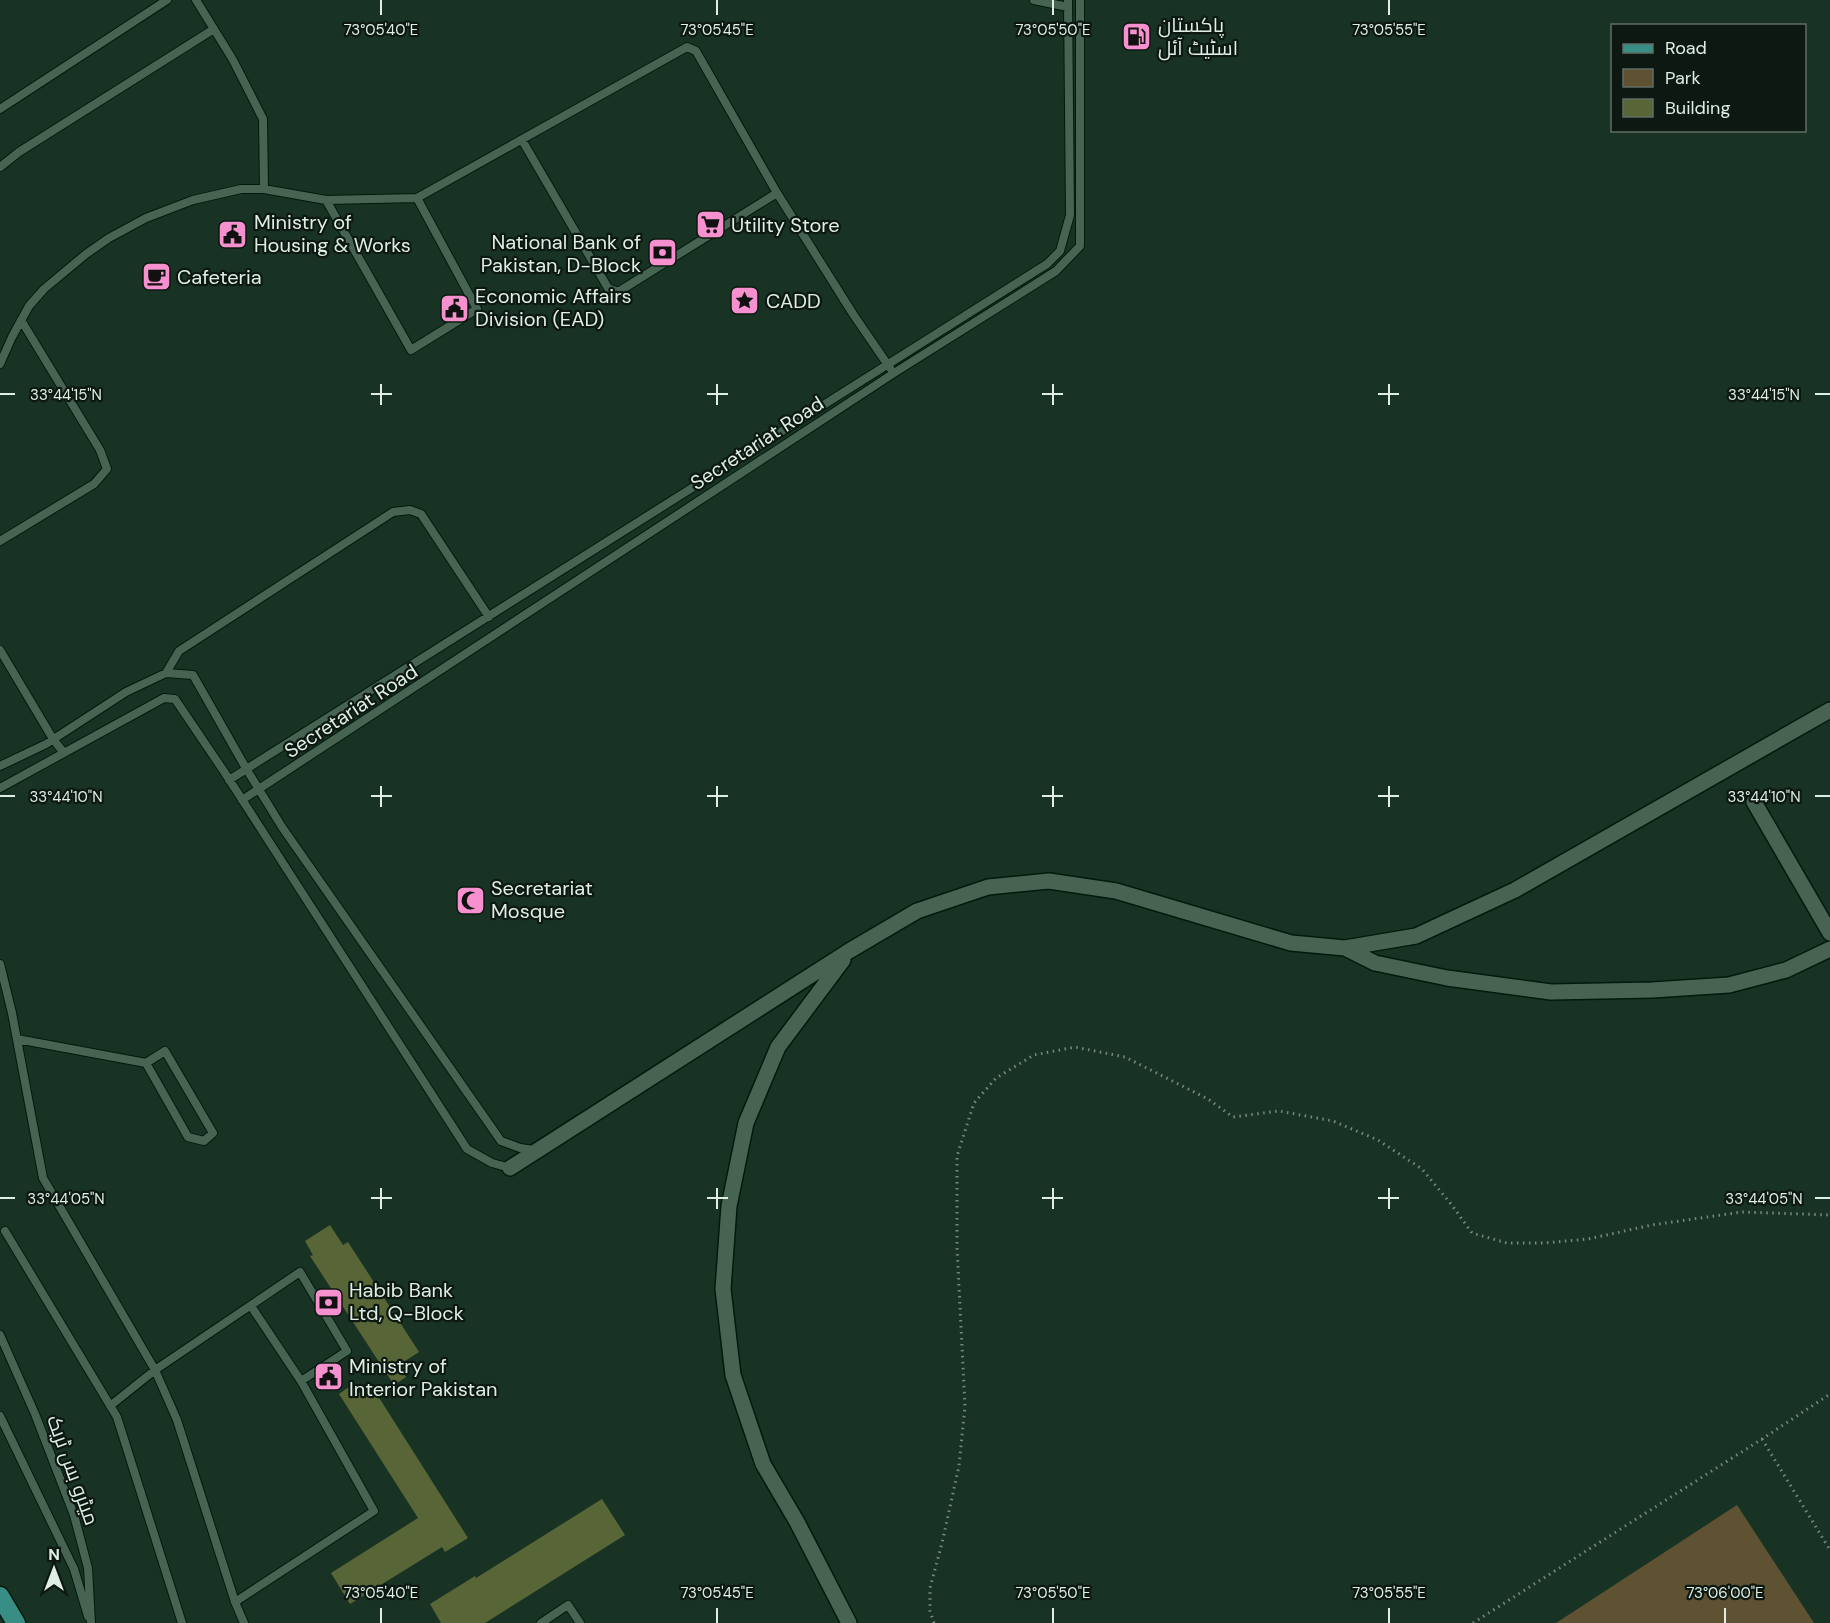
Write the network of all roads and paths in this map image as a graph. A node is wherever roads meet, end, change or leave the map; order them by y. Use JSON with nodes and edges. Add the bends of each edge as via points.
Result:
{"nodes":[{"id":1,"x":167,"y":0,"type":"edge"},
{"id":2,"x":196,"y":0,"type":"edge"},
{"id":3,"x":1034,"y":0,"type":"edge"},
{"id":4,"x":1080,"y":0,"type":"edge"},
{"id":5,"x":1068,"y":4,"type":"edge"},
{"id":6,"x":214,"y":29,"type":"junction"},
{"id":7,"x":0,"y":109,"type":"edge"},
{"id":8,"x":522,"y":140,"type":"junction"},
{"id":9,"x":0,"y":167,"type":"edge"},
{"id":10,"x":264,"y":189,"type":"junction"},
{"id":11,"x":777,"y":193,"type":"junction"},
{"id":12,"x":417,"y":198,"type":"junction"},
{"id":13,"x":326,"y":200,"type":"junction"},
{"id":14,"x":21,"y":320,"type":"junction"},
{"id":15,"x":0,"y":364,"type":"edge"},
{"id":16,"x":888,"y":365,"type":"junction"},
{"id":17,"x":894,"y":373,"type":"junction"},
{"id":18,"x":0,"y":541,"type":"edge"},
{"id":19,"x":489,"y":617,"type":"junction"},
{"id":20,"x":0,"y":650,"type":"edge"},
{"id":21,"x":166,"y":673,"type":"junction"},
{"id":22,"x":1830,"y":710,"type":"edge"},
{"id":23,"x":53,"y":739,"type":"junction"},
{"id":24,"x":64,"y":753,"type":"junction"},
{"id":25,"x":0,"y":766,"type":"edge"},
{"id":26,"x":247,"y":770,"type":"junction"},
{"id":27,"x":229,"y":780,"type":"junction"},
{"id":28,"x":0,"y":788,"type":"edge"},
{"id":29,"x":260,"y":790,"type":"junction"},
{"id":30,"x":242,"y":801,"type":"junction"},
{"id":31,"x":1754,"y":802,"type":"dead end"},
{"id":32,"x":1830,"y":933,"type":"edge"},
{"id":33,"x":1345,"y":948,"type":"junction"},
{"id":34,"x":1830,"y":949,"type":"edge"},
{"id":35,"x":849,"y":951,"type":"junction"},
{"id":36,"x":0,"y":964,"type":"edge"},
{"id":37,"x":17,"y":1039,"type":"junction"},
{"id":38,"x":146,"y":1063,"type":"junction"},
{"id":39,"x":538,"y":1150,"type":"junction"},
{"id":40,"x":510,"y":1168,"type":"joint"},
{"id":41,"x":1830,"y":1215,"type":"edge"},
{"id":42,"x":5,"y":1231,"type":"dead end"},
{"id":43,"x":251,"y":1306,"type":"junction"},
{"id":44,"x":0,"y":1335,"type":"edge"},
{"id":45,"x":155,"y":1370,"type":"junction"},
{"id":46,"x":301,"y":1381,"type":"junction"},
{"id":47,"x":1830,"y":1394,"type":"edge"},
{"id":48,"x":110,"y":1406,"type":"junction"},
{"id":49,"x":0,"y":1416,"type":"edge"},
{"id":50,"x":1762,"y":1439,"type":"junction"},
{"id":51,"x":1830,"y":1550,"type":"edge"},
{"id":52,"x":0,"y":1596,"type":"edge"},
{"id":53,"x":235,"y":1602,"type":"junction"},
{"id":54,"x":16,"y":1623,"type":"edge"},
{"id":55,"x":91,"y":1623,"type":"edge"},
{"id":56,"x":182,"y":1623,"type":"edge"},
{"id":57,"x":244,"y":1623,"type":"edge"},
{"id":58,"x":541,"y":1623,"type":"edge"},
{"id":59,"x":579,"y":1623,"type":"edge"},
{"id":60,"x":849,"y":1623,"type":"edge"},
{"id":61,"x":934,"y":1623,"type":"edge"},
{"id":62,"x":1473,"y":1623,"type":"edge"}],
"edges":[{"from":1,"to":7,"type":"lane"},
{"from":2,"to":6,"type":"lane"},
{"from":3,"to":5,"type":"lane"},
{"from":4,"to":17,"type":"lane","name":"Secretariat Road","via":[[1080,246],[1056,271]]},
{"from":5,"to":16,"type":"lane","name":"Secretariat Road","via":[[1070,214],[1060,251],[1047,264]]},
{"from":6,"to":9,"type":"lane"},
{"from":6,"to":10,"type":"lane","via":[[263,119]]},
{"from":8,"to":11,"type":"lane","via":[[687,47],[696,51]]},
{"from":8,"to":11,"type":"lane","via":[[608,288],[618,292]]},
{"from":8,"to":12,"type":"lane"},
{"from":10,"to":13,"type":"lane"},
{"from":10,"to":14,"type":"lane","via":[[241,189],[193,200],[146,218],[109,238],[64,271],[29,306]]},
{"from":11,"to":16,"type":"lane"},
{"from":12,"to":13,"type":"lane"},
{"from":12,"to":13,"type":"lane","via":[[477,309],[411,350]]},
{"from":14,"to":15,"type":"lane"},
{"from":14,"to":18,"type":"lane","via":[[100,450],[107,469],[94,484]]},
{"from":16,"to":17,"type":"lane"},
{"from":16,"to":19,"type":"lane","name":"Secretariat Road"},
{"from":17,"to":29,"type":"lane","name":"Secretariat Road"},
{"from":19,"to":21,"type":"lane","via":[[421,514],[410,510],[393,512],[179,651]]},
{"from":19,"to":26,"type":"lane","name":"Secretariat Road"},
{"from":20,"to":23,"type":"lane"},
{"from":21,"to":23,"type":"lane","via":[[126,692]]},
{"from":21,"to":26,"type":"lane","via":[[193,675]]},
{"from":22,"to":33,"type":"street","via":[[1515,890],[1416,936]]},
{"from":23,"to":24,"type":"lane"},
{"from":23,"to":25,"type":"lane"},
{"from":24,"to":27,"type":"lane","via":[[164,698],[175,699]]},
{"from":24,"to":28,"type":"lane"},
{"from":26,"to":27,"type":"lane","name":"Secretariat Road"},
{"from":26,"to":29,"type":"lane"},
{"from":27,"to":30,"type":"lane"},
{"from":29,"to":30,"type":"lane","name":"Secretariat Road"},
{"from":29,"to":39,"type":"lane","via":[[501,1141]]},
{"from":30,"to":40,"type":"lane","via":[[467,1149]]},
{"from":31,"to":32,"type":"street"},
{"from":33,"to":34,"type":"street","via":[[1375,963],[1447,978],[1551,992],[1729,986],[1785,970]]},
{"from":33,"to":35,"type":"street","via":[[1291,944],[1116,891],[1049,881],[988,887],[917,911]]},
{"from":35,"to":39,"type":"street"},
{"from":35,"to":60,"type":"street","via":[[778,1047],[746,1123],[729,1206],[723,1288],[734,1374],[764,1464]]},
{"from":36,"to":37,"type":"lane"},
{"from":37,"to":38,"type":"lane"},
{"from":37,"to":45,"type":"lane","via":[[43,1178]]},
{"from":38,"to":38,"type":"lane","via":[[188,1137],[204,1142],[213,1133],[165,1051]]},
{"from":39,"to":40,"type":"street"},
{"from":41,"to":61,"type":"path","via":[[1742,1212],[1588,1239],[1507,1243],[1472,1233],[1422,1169],[1378,1140],[1333,1121],[1279,1111],[1233,1117],[1208,1099],[1125,1057],[1075,1047],[1034,1055],[996,1078],[974,1103],[957,1156],[965,1406],[959,1466],[930,1588]]},
{"from":42,"to":48,"type":"lane"},
{"from":43,"to":45,"type":"lane"},
{"from":43,"to":46,"type":"lane"},
{"from":43,"to":46,"type":"lane","via":[[300,1272],[347,1351]]},
{"from":44,"to":55,"type":"lane","name":"میٹرو بس ٹریک","via":[[74,1515],[88,1568]]},
{"from":45,"to":48,"type":"lane"},
{"from":45,"to":53,"type":"lane","via":[[177,1420]]},
{"from":46,"to":53,"type":"lane","via":[[374,1511]]},
{"from":47,"to":50,"type":"path"},
{"from":48,"to":56,"type":"lane","via":[[117,1417]]},
{"from":49,"to":55,"type":"lane","name":"میٹرو بس ٹریک","via":[[74,1569]]},
{"from":50,"to":51,"type":"path"},
{"from":50,"to":62,"type":"path"},
{"from":52,"to":54,"type":"main road"},
{"from":53,"to":57,"type":"lane"},
{"from":58,"to":59,"type":"lane","via":[[568,1605]]}]}
